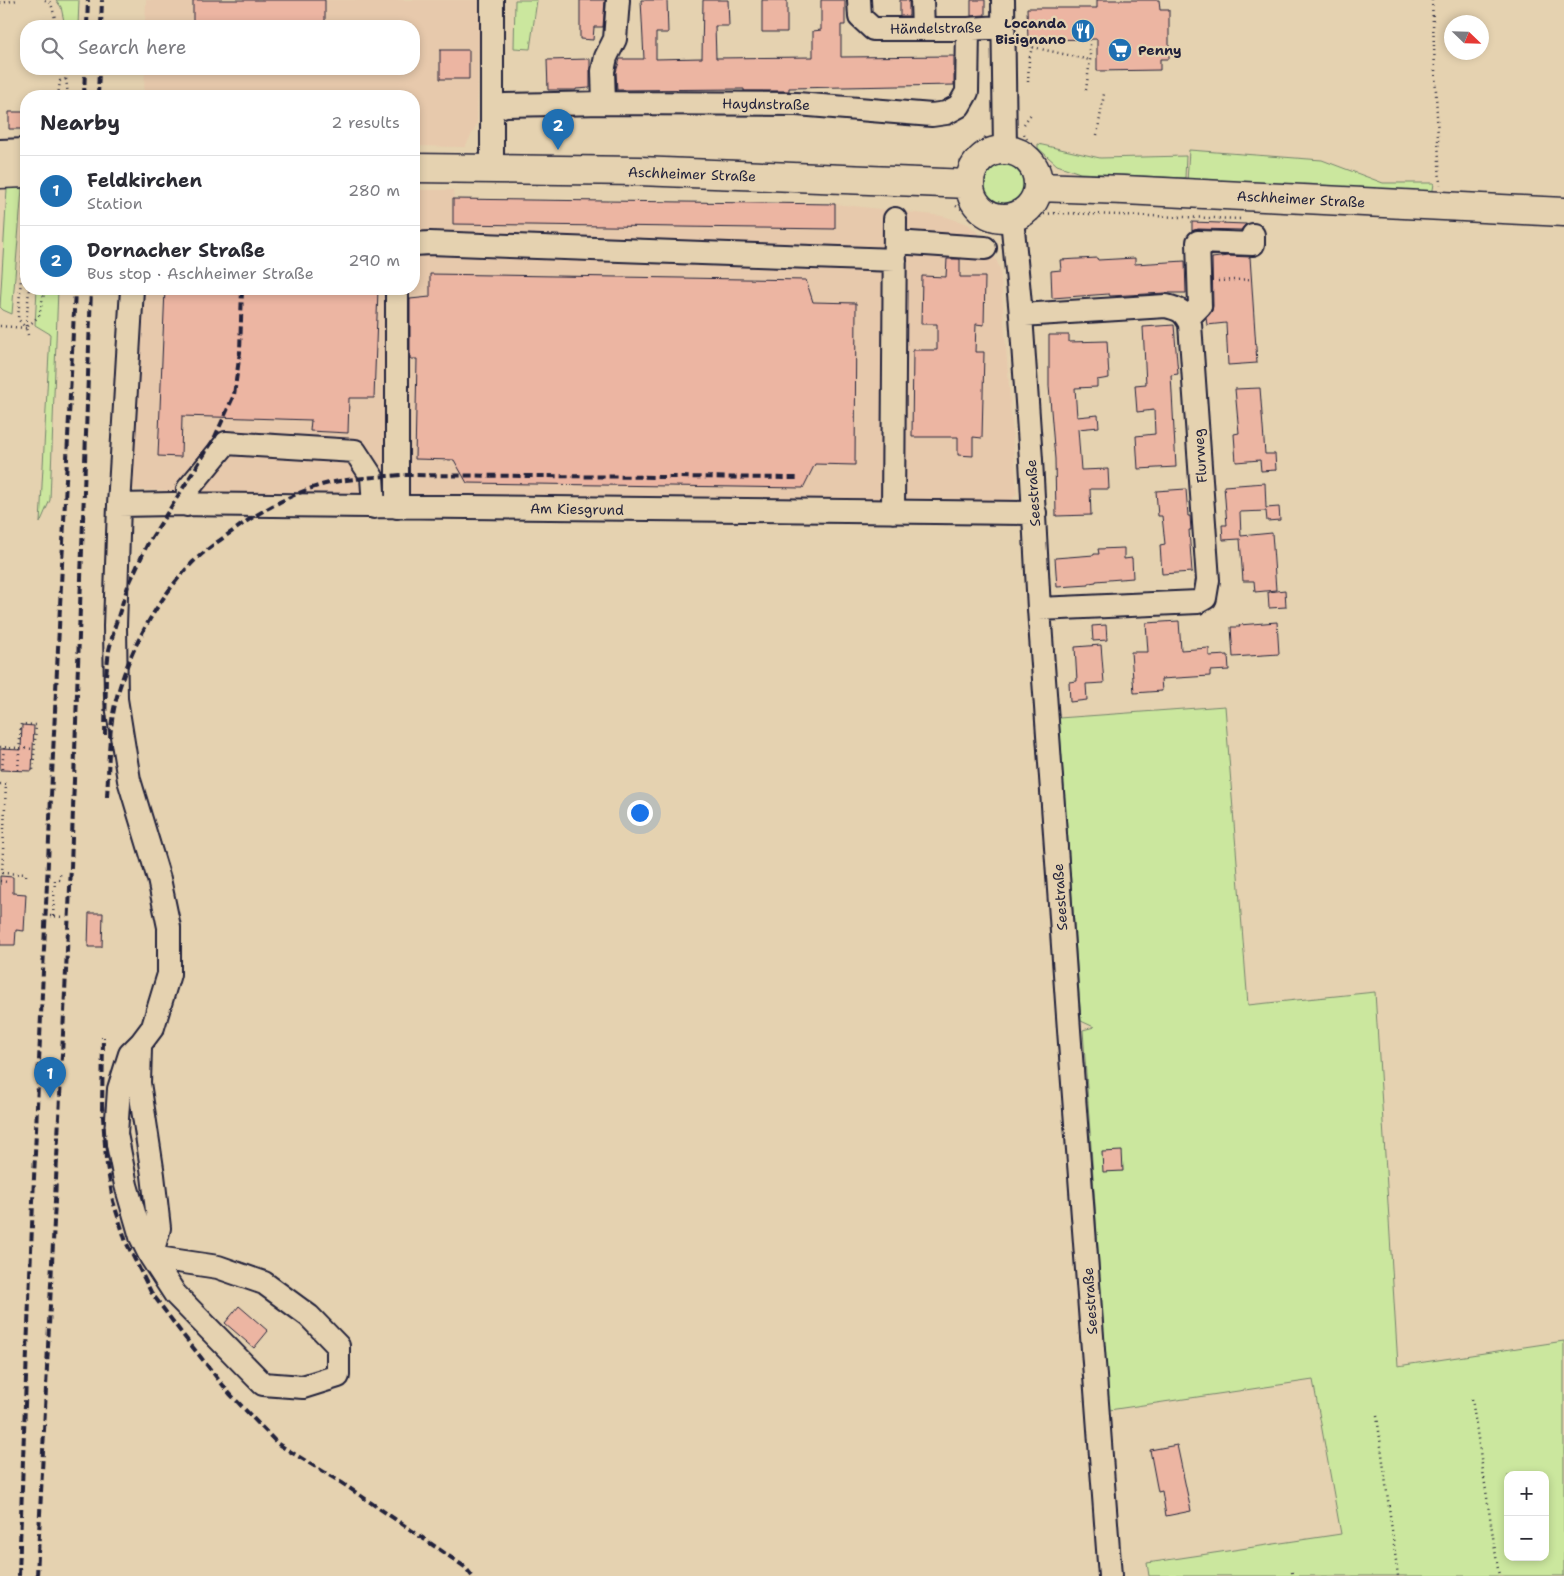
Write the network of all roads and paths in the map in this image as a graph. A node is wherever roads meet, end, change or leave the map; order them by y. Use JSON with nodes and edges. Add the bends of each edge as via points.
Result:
{"nodes":[{"id":1,"x":18,"y":0,"type":"edge"},
{"id":2,"x":45,"y":0,"type":"edge"},
{"id":3,"x":492,"y":0,"type":"edge"},
{"id":4,"x":618,"y":0,"type":"edge"},
{"id":5,"x":859,"y":0,"type":"edge"},
{"id":6,"x":922,"y":0,"type":"edge"},
{"id":7,"x":1003,"y":0,"type":"edge"},
{"id":8,"x":1432,"y":0,"type":"edge"},
{"id":9,"x":0,"y":3,"type":"edge"},
{"id":10,"x":55,"y":20,"type":"edge"},
{"id":11,"x":923,"y":29,"type":"junction"},
{"id":12,"x":968,"y":29,"type":"junction"},
{"id":13,"x":1003,"y":37,"type":"junction"},
{"id":14,"x":1090,"y":40,"type":"dead end"},
{"id":15,"x":1032,"y":47,"type":"junction"},
{"id":16,"x":1090,"y":60,"type":"junction"},
{"id":17,"x":66,"y":75,"type":"edge"},
{"id":18,"x":66,"y":79,"type":"junction"},
{"id":19,"x":1028,"y":82,"type":"dead end"},
{"id":20,"x":59,"y":90,"type":"edge"},
{"id":21,"x":67,"y":90,"type":"edge"},
{"id":22,"x":1086,"y":90,"type":"dead end"},
{"id":23,"x":1104,"y":94,"type":"dead end"},
{"id":24,"x":604,"y":103,"type":"junction"},
{"id":25,"x":492,"y":110,"type":"junction"},
{"id":26,"x":1031,"y":114,"type":"dead end"},
{"id":27,"x":1097,"y":135,"type":"dead end"},
{"id":28,"x":1013,"y":139,"type":"junction"},
{"id":29,"x":20,"y":150,"type":"edge"},
{"id":30,"x":0,"y":151,"type":"edge"},
{"id":31,"x":420,"y":168,"type":"edge"},
{"id":32,"x":492,"y":169,"type":"junction"},
{"id":33,"x":20,"y":173,"type":"edge"},
{"id":34,"x":0,"y":174,"type":"edge"},
{"id":35,"x":1038,"y":187,"type":"junction"},
{"id":36,"x":961,"y":194,"type":"junction"},
{"id":37,"x":1440,"y":206,"type":"junction"},
{"id":38,"x":1564,"y":212,"type":"edge"},
{"id":39,"x":896,"y":219,"type":"dead end"},
{"id":40,"x":1249,"y":227,"type":"joint"},
{"id":41,"x":1013,"y":228,"type":"junction"},
{"id":42,"x":420,"y":244,"type":"edge"},
{"id":43,"x":985,"y":248,"type":"dead end"},
{"id":44,"x":895,"y":251,"type":"junction"},
{"id":45,"x":1251,"y":278,"type":"dead end"},
{"id":46,"x":1199,"y":283,"type":"junction"},
{"id":47,"x":20,"y":292,"type":"edge"},
{"id":48,"x":29,"y":295,"type":"edge"},
{"id":49,"x":44,"y":295,"type":"edge"},
{"id":50,"x":132,"y":295,"type":"edge"},
{"id":51,"x":397,"y":295,"type":"edge"},
{"id":52,"x":1021,"y":315,"type":"junction"},
{"id":53,"x":1188,"y":318,"type":"junction"},
{"id":54,"x":0,"y":326,"type":"edge"},
{"id":55,"x":26,"y":328,"type":"junction"},
{"id":56,"x":28,"y":335,"type":"dead end"},
{"id":57,"x":187,"y":504,"type":"junction"},
{"id":58,"x":119,"y":505,"type":"junction"},
{"id":59,"x":374,"y":507,"type":"junction"},
{"id":60,"x":398,"y":508,"type":"junction"},
{"id":61,"x":893,"y":512,"type":"junction"},
{"id":62,"x":1035,"y":513,"type":"junction"},
{"id":63,"x":1039,"y":609,"type":"junction"},
{"id":64,"x":1,"y":746,"type":"edge"},
{"id":65,"x":19,"y":748,"type":"junction"},
{"id":66,"x":35,"y":749,"type":"junction"},
{"id":67,"x":2,"y":769,"type":"dead end"},
{"id":68,"x":18,"y":770,"type":"dead end"},
{"id":69,"x":33,"y":771,"type":"dead end"},
{"id":70,"x":0,"y":784,"type":"edge"},
{"id":71,"x":60,"y":871,"type":"dead end"},
{"id":72,"x":26,"y":878,"type":"dead end"},
{"id":73,"x":0,"y":881,"type":"edge"},
{"id":74,"x":8,"y":882,"type":"dead end"},
{"id":75,"x":59,"y":912,"type":"dead end"},
{"id":76,"x":58,"y":916,"type":"junction"},
{"id":77,"x":64,"y":917,"type":"dead end"},
{"id":78,"x":141,"y":1043,"type":"junction"},
{"id":79,"x":151,"y":1257,"type":"junction"},
{"id":80,"x":1472,"y":1399,"type":"dead end"},
{"id":81,"x":1377,"y":1416,"type":"dead end"},
{"id":82,"x":1110,"y":1576,"type":"edge"},
{"id":83,"x":1398,"y":1576,"type":"edge"},
{"id":84,"x":1499,"y":1576,"type":"edge"}],
"edges":[{"from":1,"to":9,"type":"path"},
{"from":2,"to":10,"type":"path","via":[[51,3]]},
{"from":3,"to":25,"type":"street"},
{"from":4,"to":24,"type":"street","via":[[615,39],[603,71]]},
{"from":5,"to":11,"type":"street","name":"Händelstraße","via":[[860,18],[873,29]]},
{"from":6,"to":11,"type":"street"},
{"from":7,"to":13,"type":"street"},
{"from":8,"to":37,"type":"path"},
{"from":11,"to":12,"type":"street","name":"Händelstraße"},
{"from":12,"to":13,"type":"street","name":"Händelstraße"},
{"from":12,"to":24,"type":"street","name":"Haydnstraße","via":[[967,92],[959,106],[946,113],[932,115],[797,104]]},
{"from":13,"to":15,"type":"path"},
{"from":13,"to":28,"type":"street"},
{"from":14,"to":16,"type":"path"},
{"from":15,"to":16,"type":"path"},
{"from":15,"to":19,"type":"path"},
{"from":16,"to":22,"type":"path"},
{"from":17,"to":18,"type":"path"},
{"from":18,"to":20,"type":"path","via":[[60,81]]},
{"from":18,"to":21,"type":"path"},
{"from":23,"to":27,"type":"path"},
{"from":24,"to":25,"type":"street","name":"Haydnstraße","via":[[505,105]]},
{"from":25,"to":32,"type":"street"},
{"from":26,"to":28,"type":"path"},
{"from":28,"to":35,"type":"main road","via":[[1016,152],[1033,166]]},
{"from":28,"to":36,"type":"main road","via":[[976,164]]},
{"from":29,"to":30,"type":"street"},
{"from":31,"to":32,"type":"main road","name":"Aschheimer Straße"},
{"from":32,"to":36,"type":"main road","name":"Aschheimer Straße","via":[[639,172]]},
{"from":33,"to":34,"type":"main road"},
{"from":35,"to":37,"type":"main road","name":"Aschheimer Straße"},
{"from":35,"to":41,"type":"main road","via":[[1036,198]]},
{"from":36,"to":41,"type":"main road","via":[[971,195],[983,211]]},
{"from":36,"to":41,"type":"path","via":[[969,213],[996,239]]},
{"from":37,"to":38,"type":"main road","name":"Aschheimer Straße"},
{"from":39,"to":44,"type":"street"},
{"from":40,"to":41,"type":"path","via":[[1058,213],[1044,214],[1032,223],[1027,237]]},
{"from":40,"to":46,"type":"street","via":[[1253,244],[1198,242]]},
{"from":41,"to":52,"type":"street","name":"Seestraße"},
{"from":42,"to":44,"type":"street"},
{"from":43,"to":44,"type":"street"},
{"from":44,"to":61,"type":"street"},
{"from":45,"to":46,"type":"path"},
{"from":46,"to":53,"type":"street","via":[[1200,306]]},
{"from":47,"to":55,"type":"path","via":[[18,319]]},
{"from":48,"to":55,"type":"path"},
{"from":49,"to":55,"type":"path","via":[[39,316]]},
{"from":50,"to":58,"type":"street"},
{"from":51,"to":60,"type":"street"},
{"from":52,"to":53,"type":"street","via":[[1166,306],[1177,309]]},
{"from":52,"to":62,"type":"street","name":"Seestraße"},
{"from":53,"to":63,"type":"street","name":"Flurweg","via":[[1208,580],[1205,598],[1188,604]]},
{"from":54,"to":55,"type":"path"},
{"from":55,"to":56,"type":"path"},
{"from":57,"to":58,"type":"street","name":"Am Kiesgrund"},
{"from":57,"to":59,"type":"street","name":"Am Kiesgrund"},
{"from":57,"to":59,"type":"street","via":[[188,489],[226,443],[355,451],[372,477]]},
{"from":58,"to":78,"type":"street","via":[[116,699],[129,780],[159,879],[169,927],[169,974],[153,1027]]},
{"from":59,"to":60,"type":"street","name":"Am Kiesgrund"},
{"from":60,"to":61,"type":"street","name":"Am Kiesgrund"},
{"from":61,"to":62,"type":"street","name":"Am Kiesgrund"},
{"from":62,"to":63,"type":"street","name":"Seestraße"},
{"from":63,"to":82,"type":"street","name":"Seestraße"},
{"from":64,"to":65,"type":"path"},
{"from":64,"to":67,"type":"path"},
{"from":65,"to":66,"type":"path"},
{"from":65,"to":66,"type":"path","via":[[21,724],[36,725]]},
{"from":65,"to":68,"type":"path"},
{"from":66,"to":69,"type":"path"},
{"from":70,"to":72,"type":"path","via":[[6,784],[2,873],[26,874]]},
{"from":71,"to":76,"type":"path","via":[[60,880],[54,880],[52,916]]},
{"from":73,"to":74,"type":"path"},
{"from":75,"to":76,"type":"path"},
{"from":76,"to":77,"type":"path"},
{"from":78,"to":79,"type":"street","via":[[139,1083],[159,1228]]},
{"from":78,"to":79,"type":"street","via":[[130,1054],[119,1090],[116,1134],[141,1237]]},
{"from":79,"to":79,"type":"street","via":[[175,1294],[263,1384],[303,1387],[338,1376],[338,1346],[309,1316],[264,1283],[218,1267]]},
{"from":80,"to":84,"type":"path"},
{"from":81,"to":83,"type":"path"}]}
